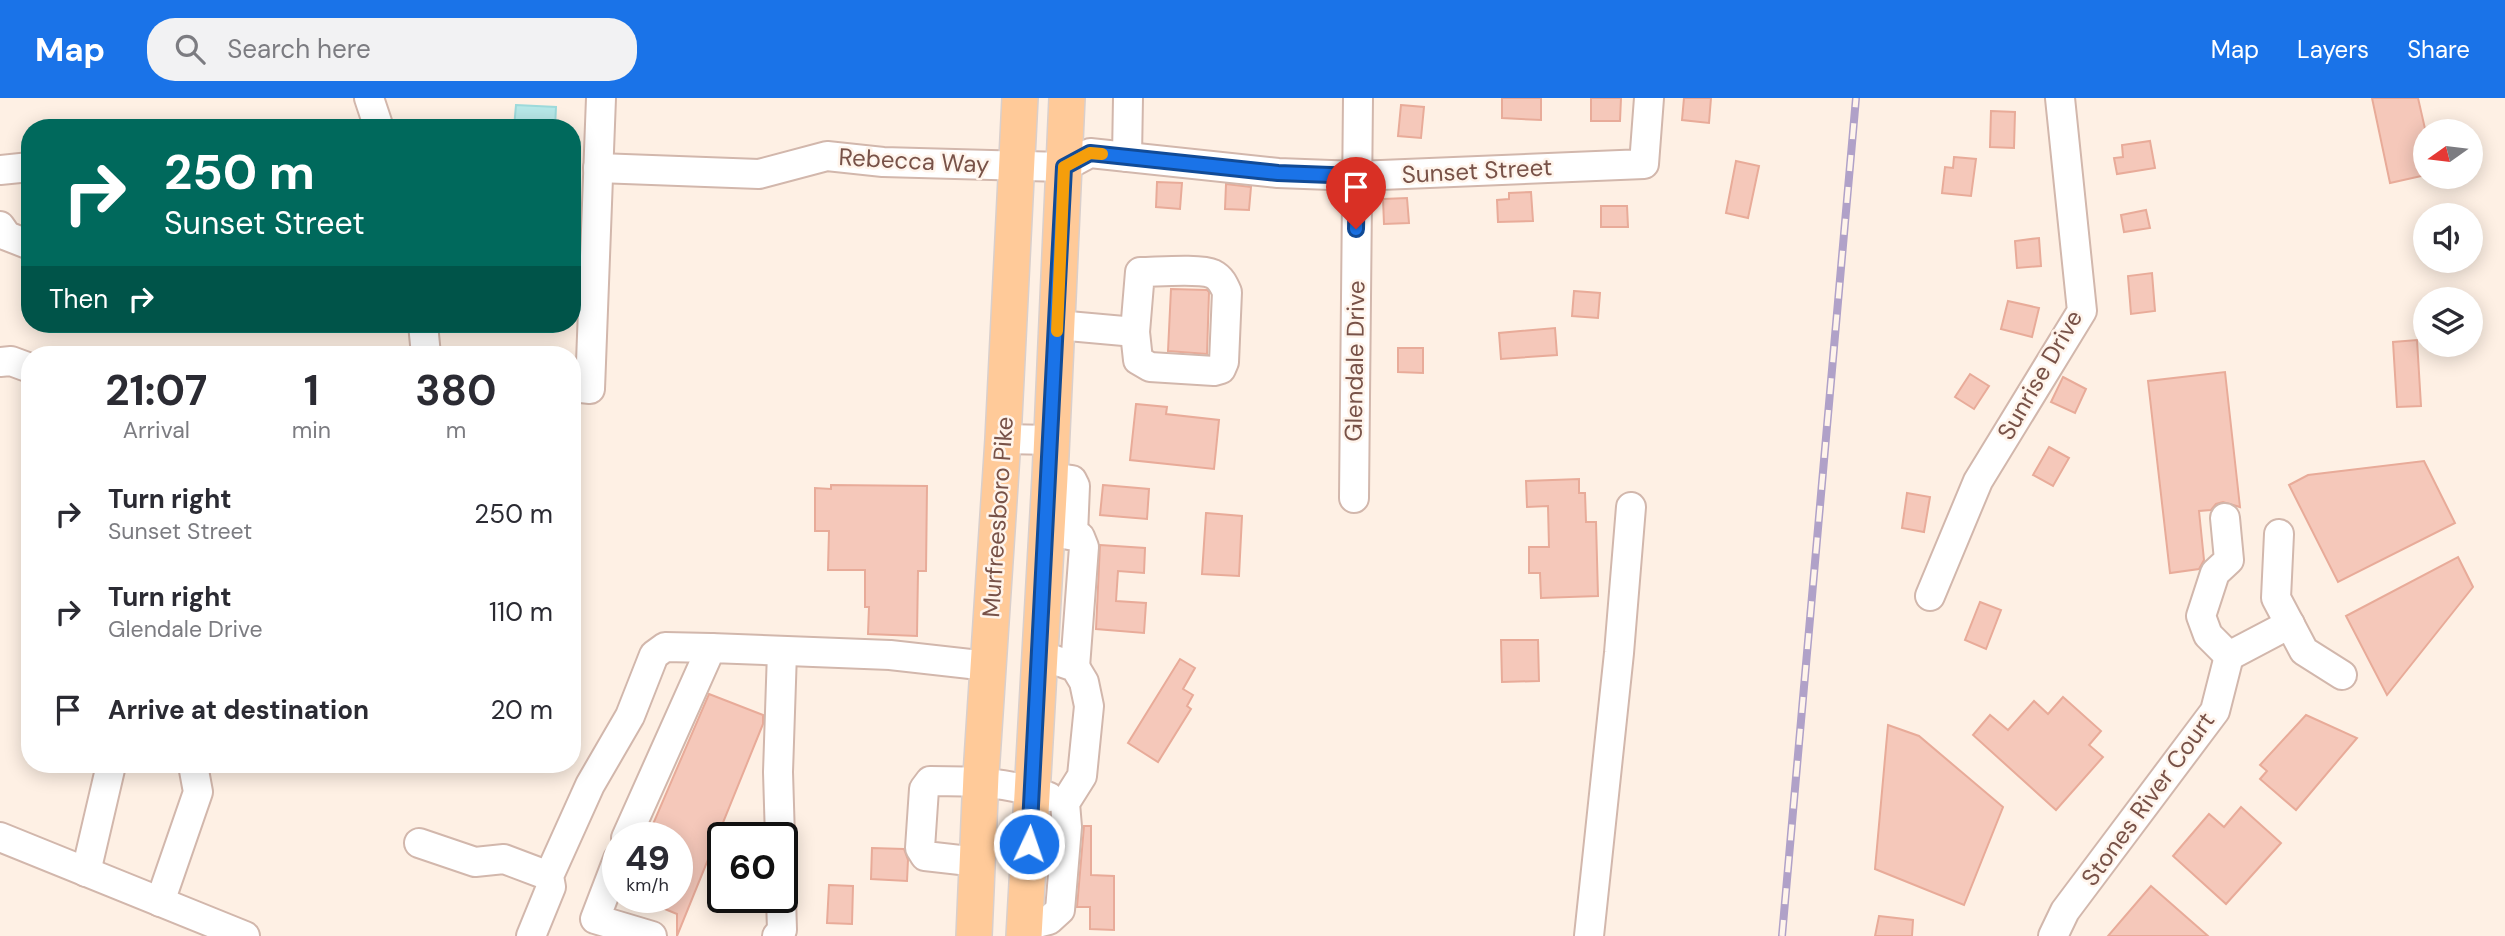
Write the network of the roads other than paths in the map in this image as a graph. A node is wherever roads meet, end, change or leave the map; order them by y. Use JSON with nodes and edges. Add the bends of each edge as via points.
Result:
{"nodes":[{"id":1,"x":369,"y":98,"type":"edge"},
{"id":2,"x":601,"y":98,"type":"edge"},
{"id":3,"x":1020,"y":98,"type":"edge"},
{"id":4,"x":1067,"y":98,"type":"edge"},
{"id":5,"x":1128,"y":98,"type":"edge"},
{"id":6,"x":1358,"y":98,"type":"edge"},
{"id":7,"x":1649,"y":98,"type":"edge"},
{"id":8,"x":2060,"y":98,"type":"edge"},
{"id":9,"x":376,"y":119,"type":"edge"},
{"id":10,"x":1127,"y":157,"type":"junction"},
{"id":11,"x":1016,"y":166,"type":"junction"},
{"id":12,"x":1064,"y":167,"type":"junction"},
{"id":13,"x":21,"y":168,"type":"edge"},
{"id":14,"x":598,"y":168,"type":"junction"},
{"id":15,"x":0,"y":170,"type":"edge"},
{"id":16,"x":1357,"y":176,"type":"junction"},
{"id":17,"x":0,"y":226,"type":"edge"},
{"id":18,"x":21,"y":241,"type":"edge"},
{"id":19,"x":1057,"y":325,"type":"junction"},
{"id":20,"x":1135,"y":332,"type":"junction"},
{"id":21,"x":0,"y":362,"type":"edge"},
{"id":22,"x":21,"y":365,"type":"edge"},
{"id":23,"x":581,"y":388,"type":"edge"},
{"id":24,"x":1003,"y":439,"type":"junction"},
{"id":25,"x":1051,"y":440,"type":"junction"},
{"id":26,"x":1354,"y":498,"type":"dead end"},
{"id":27,"x":1631,"y":507,"type":"dead end"},
{"id":28,"x":2225,"y":518,"type":"dead end"},
{"id":29,"x":1060,"y":532,"type":"junction"},
{"id":30,"x":2279,"y":534,"type":"dead end"},
{"id":31,"x":1930,"y":596,"type":"dead end"},
{"id":32,"x":2290,"y":624,"type":"junction"},
{"id":33,"x":711,"y":648,"type":"junction"},
{"id":34,"x":782,"y":652,"type":"junction"},
{"id":35,"x":1040,"y":655,"type":"junction"},
{"id":36,"x":2229,"y":656,"type":"junction"},
{"id":37,"x":988,"y":666,"type":"junction"},
{"id":38,"x":1075,"y":667,"type":"junction"},
{"id":39,"x":2342,"y":675,"type":"dead end"},
{"id":40,"x":109,"y":773,"type":"edge"},
{"id":41,"x":194,"y":773,"type":"edge"},
{"id":42,"x":981,"y":781,"type":"junction"},
{"id":43,"x":1032,"y":790,"type":"junction"},
{"id":44,"x":1065,"y":803,"type":"junction"},
{"id":45,"x":633,"y":822,"type":"edge"},
{"id":46,"x":780,"y":822,"type":"edge"},
{"id":47,"x":0,"y":837,"type":"edge"},
{"id":48,"x":419,"y":843,"type":"dead end"},
{"id":49,"x":978,"y":862,"type":"junction"},
{"id":50,"x":86,"y":872,"type":"junction"},
{"id":51,"x":549,"y":876,"type":"junction"},
{"id":52,"x":602,"y":901,"type":"edge"},
{"id":53,"x":160,"y":902,"type":"junction"},
{"id":54,"x":781,"y":913,"type":"edge"},
{"id":55,"x":592,"y":928,"type":"edge"},
{"id":56,"x":1024,"y":931,"type":"edge"},
{"id":57,"x":245,"y":936,"type":"edge"},
{"id":58,"x":531,"y":936,"type":"edge"},
{"id":59,"x":653,"y":936,"type":"edge"},
{"id":60,"x":777,"y":936,"type":"edge"},
{"id":61,"x":974,"y":936,"type":"edge"},
{"id":62,"x":1589,"y":936,"type":"edge"},
{"id":63,"x":2053,"y":936,"type":"edge"}],
"edges":[{"from":1,"to":9,"type":"street"},
{"from":2,"to":14,"type":"street"},
{"from":3,"to":11,"type":"main road","name":"Murfreesboro Pike"},
{"from":4,"to":12,"type":"main road"},
{"from":5,"to":10,"type":"street"},
{"from":6,"to":16,"type":"street","name":"Glendale Drive"},
{"from":7,"to":16,"type":"street","name":"Sunset Street","via":[[1644,163]]},
{"from":8,"to":31,"type":"street","name":"Sunrise Drive","via":[[2082,311],[1978,481]]},
{"from":10,"to":12,"type":"street","name":"Sunset Street","via":[[1090,153]]},
{"from":10,"to":16,"type":"street","name":"Sunset Street","via":[[1278,173]]},
{"from":11,"to":12,"type":"street","name":"Rebecca Way"},
{"from":11,"to":14,"type":"street","name":"Rebecca Way","via":[[827,156],[759,174]]},
{"from":11,"to":24,"type":"main road","name":"Murfreesboro Pike"},
{"from":12,"to":19,"type":"main road"},
{"from":13,"to":15,"type":"street"},
{"from":14,"to":23,"type":"street","via":[[590,388]]},
{"from":16,"to":26,"type":"street","name":"Glendale Drive"},
{"from":17,"to":18,"type":"street","via":[[7,236]]},
{"from":19,"to":20,"type":"street"},
{"from":19,"to":25,"type":"main road"},
{"from":20,"to":20,"type":"street","via":[[1140,272],[1204,272],[1223,283],[1227,292],[1220,369],[1150,367],[1138,360]]},
{"from":21,"to":22,"type":"street"},
{"from":24,"to":25,"type":"street"},
{"from":24,"to":37,"type":"main road","name":"Murfreesboro Pike"},
{"from":25,"to":29,"type":"main road","via":[[1050,477]]},
{"from":27,"to":62,"type":"street"},
{"from":28,"to":36,"type":"street","via":[[2229,559],[2215,573],[2201,616],[2208,635]]},
{"from":29,"to":35,"type":"main road"},
{"from":29,"to":38,"type":"street","via":[[1080,537],[1083,547]]},
{"from":30,"to":32,"type":"street","via":[[2276,598]]},
{"from":32,"to":36,"type":"street"},
{"from":32,"to":39,"type":"street","via":[[2304,651]]},
{"from":33,"to":34,"type":"street"},
{"from":33,"to":45,"type":"street"},
{"from":33,"to":51,"type":"street","via":[[665,647],[654,655],[630,716],[590,785]]},
{"from":34,"to":37,"type":"street","via":[[890,655]]},
{"from":34,"to":46,"type":"street"},
{"from":35,"to":38,"type":"street"},
{"from":35,"to":43,"type":"main road"},
{"from":36,"to":63,"type":"street","name":"Stones River Court","via":[[2215,711],[2064,911]]},
{"from":37,"to":42,"type":"main road","name":"Murfreesboro Pike"},
{"from":38,"to":44,"type":"street","via":[[1089,706],[1082,776]]},
{"from":40,"to":50,"type":"street"},
{"from":41,"to":53,"type":"street","via":[[198,792]]},
{"from":42,"to":43,"type":"street"},
{"from":42,"to":49,"type":"main road","name":"Murfreesboro Pike"},
{"from":42,"to":49,"type":"street","via":[[930,781],[924,789],[920,848],[925,856]]},
{"from":43,"to":44,"type":"street"},
{"from":43,"to":56,"type":"main road"},
{"from":44,"to":56,"type":"street","via":[[1068,827],[1060,911]]},
{"from":47,"to":50,"type":"street"},
{"from":48,"to":51,"type":"street","via":[[475,862],[504,859]]},
{"from":49,"to":61,"type":"main road","name":"Murfreesboro Pike"},
{"from":50,"to":53,"type":"street"},
{"from":51,"to":58,"type":"street","via":[[551,887]]},
{"from":52,"to":55,"type":"street"},
{"from":53,"to":57,"type":"street"},
{"from":54,"to":60,"type":"street","via":[[782,930]]},
{"from":55,"to":59,"type":"street"}]}
